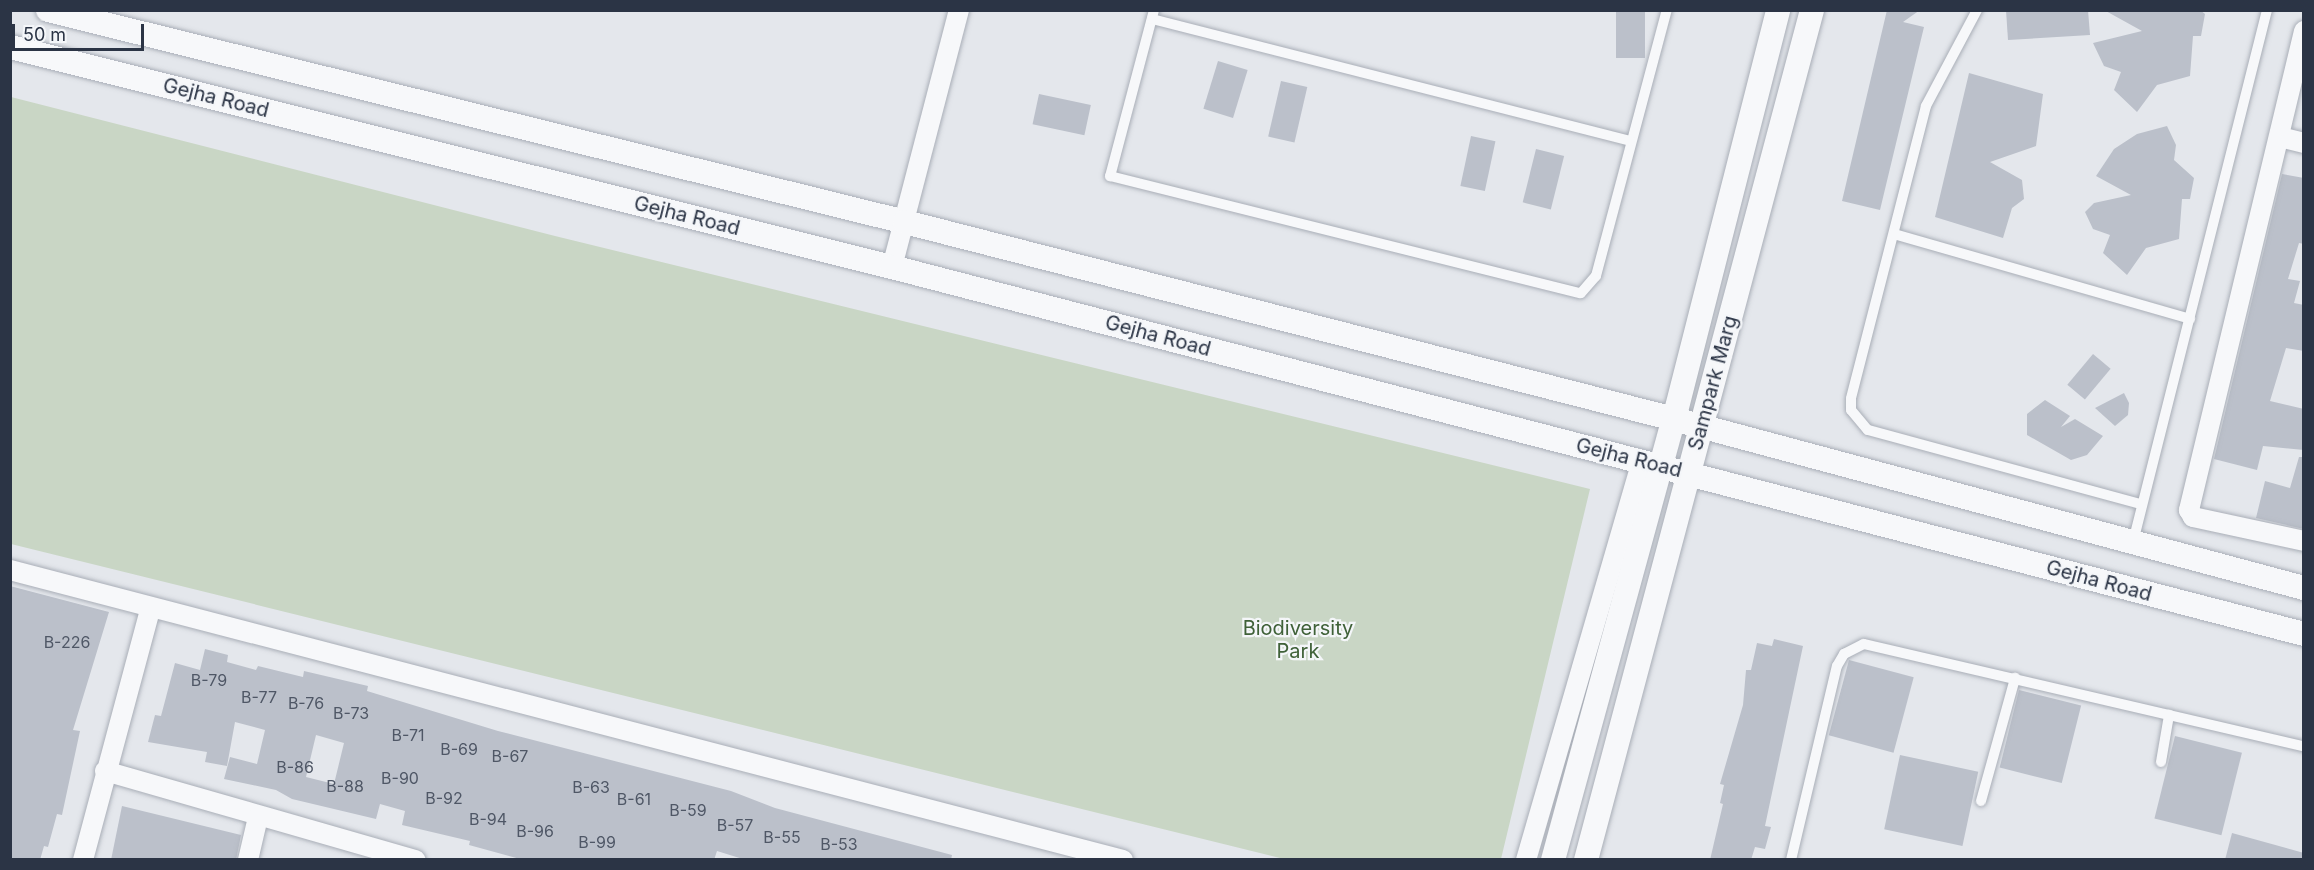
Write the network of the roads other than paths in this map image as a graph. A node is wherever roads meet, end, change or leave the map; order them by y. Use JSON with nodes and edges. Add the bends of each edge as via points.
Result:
{"nodes":[{"id":1,"x":48,"y":10,"type":"edge"},
{"id":2,"x":959,"y":10,"type":"edge"},
{"id":3,"x":1667,"y":10,"type":"edge"},
{"id":4,"x":1778,"y":10,"type":"edge"},
{"id":5,"x":1812,"y":10,"type":"edge"},
{"id":6,"x":1977,"y":10,"type":"edge"},
{"id":7,"x":2267,"y":10,"type":"edge"},
{"id":8,"x":1153,"y":15,"type":"edge"},
{"id":9,"x":2304,"y":31,"type":"edge"},
{"id":10,"x":10,"y":47,"type":"edge"},
{"id":11,"x":2280,"y":137,"type":"junction"},
{"id":12,"x":1630,"y":141,"type":"junction"},
{"id":13,"x":2304,"y":143,"type":"edge"},
{"id":14,"x":905,"y":222,"type":"junction"},
{"id":15,"x":1894,"y":234,"type":"junction"},
{"id":16,"x":892,"y":267,"type":"junction"},
{"id":17,"x":2190,"y":319,"type":"junction"},
{"id":18,"x":1674,"y":419,"type":"junction"},
{"id":19,"x":1701,"y":427,"type":"junction"},
{"id":20,"x":1651,"y":464,"type":"junction"},
{"id":21,"x":1688,"y":473,"type":"junction"},
{"id":22,"x":2140,"y":504,"type":"junction"},
{"id":23,"x":2133,"y":542,"type":"junction"},
{"id":24,"x":2304,"y":542,"type":"edge"},
{"id":25,"x":10,"y":570,"type":"edge"},
{"id":26,"x":2304,"y":588,"type":"edge"},
{"id":27,"x":150,"y":610,"type":"junction"},
{"id":28,"x":2304,"y":634,"type":"edge"},
{"id":29,"x":2015,"y":678,"type":"junction"},
{"id":30,"x":2169,"y":715,"type":"junction"},
{"id":31,"x":2304,"y":746,"type":"edge"},
{"id":32,"x":2161,"y":762,"type":"dead end"},
{"id":33,"x":105,"y":771,"type":"junction"},
{"id":34,"x":1981,"y":801,"type":"dead end"},
{"id":35,"x":258,"y":817,"type":"junction"},
{"id":36,"x":1118,"y":859,"type":"edge"},
{"id":37,"x":82,"y":860,"type":"edge"},
{"id":38,"x":248,"y":860,"type":"edge"},
{"id":39,"x":416,"y":860,"type":"edge"},
{"id":40,"x":1526,"y":860,"type":"edge"},
{"id":41,"x":1553,"y":860,"type":"edge"},
{"id":42,"x":1586,"y":860,"type":"edge"},
{"id":43,"x":1791,"y":860,"type":"edge"}],
"edges":[{"from":1,"to":14,"type":"street"},
{"from":2,"to":14,"type":"street"},
{"from":3,"to":12,"type":"lane"},
{"from":4,"to":18,"type":"street","name":"Sampark Marg"},
{"from":5,"to":19,"type":"street","name":"Sampark Marg"},
{"from":6,"to":15,"type":"lane","via":[[1926,106]]},
{"from":7,"to":17,"type":"lane"},
{"from":8,"to":12,"type":"lane"},
{"from":8,"to":12,"type":"lane","via":[[1110,176],[1121,179],[1581,293],[1596,276]]},
{"from":9,"to":11,"type":"street"},
{"from":10,"to":16,"type":"street","name":"Gejha Road"},
{"from":11,"to":13,"type":"street"},
{"from":11,"to":24,"type":"street","via":[[2189,513]]},
{"from":14,"to":16,"type":"street"},
{"from":14,"to":18,"type":"street"},
{"from":15,"to":17,"type":"lane"},
{"from":15,"to":22,"type":"lane","via":[[1851,399],[1857,422],[1868,430],[1965,459]]},
{"from":16,"to":20,"type":"street","name":"Gejha Road"},
{"from":17,"to":22,"type":"lane"},
{"from":18,"to":19,"type":"street"},
{"from":18,"to":20,"type":"street","name":"Sampark Marg"},
{"from":19,"to":21,"type":"street","name":"Sampark Marg"},
{"from":19,"to":23,"type":"street"},
{"from":20,"to":21,"type":"street","name":"Gejha Road"},
{"from":20,"to":40,"type":"street"},
{"from":20,"to":41,"type":"street","name":"Sampark Marg"},
{"from":21,"to":28,"type":"street","name":"Gejha Road"},
{"from":21,"to":42,"type":"street","name":"Sampark Marg"},
{"from":22,"to":23,"type":"lane"},
{"from":23,"to":26,"type":"street"},
{"from":25,"to":27,"type":"street"},
{"from":27,"to":33,"type":"street"},
{"from":27,"to":36,"type":"street"},
{"from":29,"to":30,"type":"lane"},
{"from":29,"to":34,"type":"lane"},
{"from":29,"to":43,"type":"lane","via":[[1864,644],[1844,654],[1837,666]]},
{"from":30,"to":31,"type":"lane"},
{"from":30,"to":32,"type":"lane"},
{"from":33,"to":35,"type":"street"},
{"from":33,"to":37,"type":"street"},
{"from":35,"to":38,"type":"street"},
{"from":35,"to":39,"type":"street"}]}
